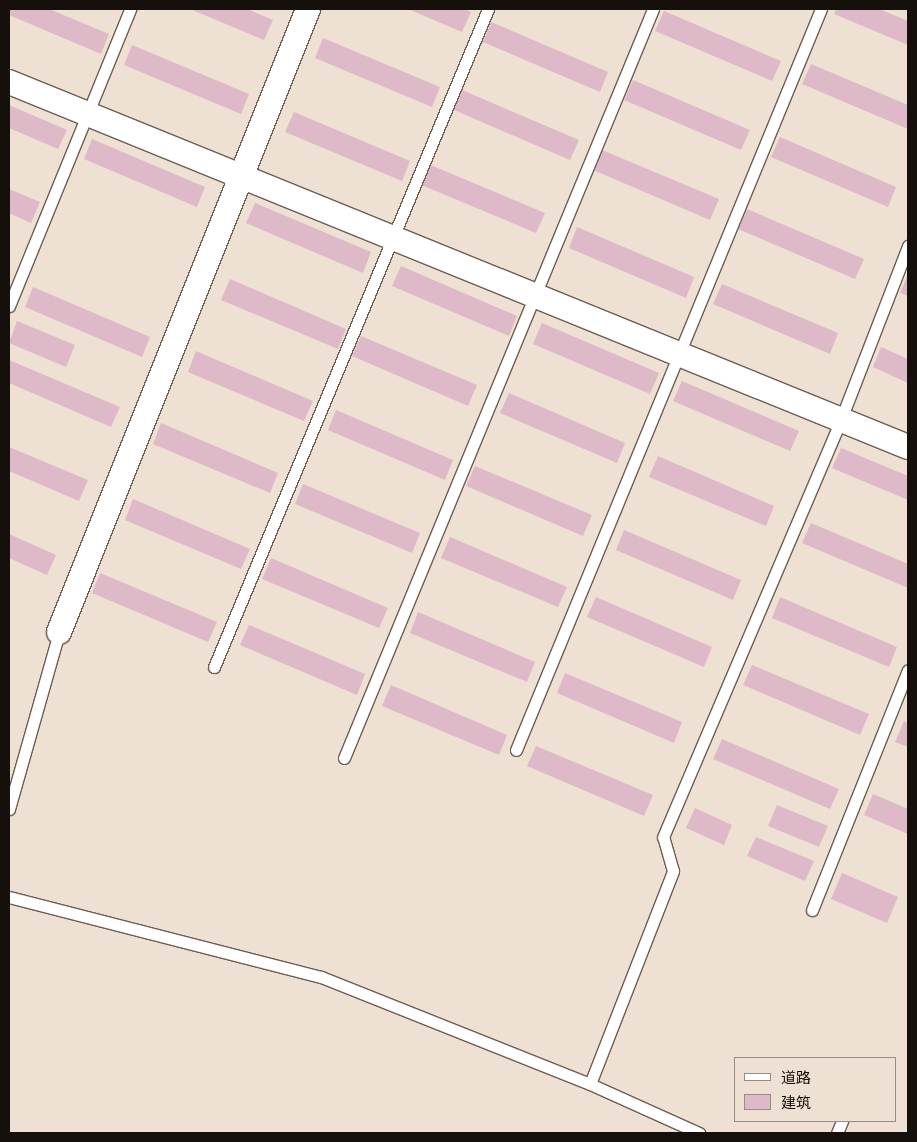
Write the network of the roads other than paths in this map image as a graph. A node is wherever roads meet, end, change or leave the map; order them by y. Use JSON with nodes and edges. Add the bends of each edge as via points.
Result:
{"nodes":[{"id":1,"x":130,"y":9,"type":"edge"},
{"id":2,"x":308,"y":9,"type":"edge"},
{"id":3,"x":488,"y":9,"type":"edge"},
{"id":4,"x":653,"y":9,"type":"edge"},
{"id":5,"x":821,"y":9,"type":"edge"},
{"id":6,"x":9,"y":82,"type":"edge"},
{"id":7,"x":86,"y":114,"type":"junction"},
{"id":8,"x":244,"y":178,"type":"junction"},
{"id":9,"x":394,"y":239,"type":"junction"},
{"id":10,"x":908,"y":246,"type":"edge"},
{"id":11,"x":532,"y":294,"type":"junction"},
{"id":12,"x":9,"y":306,"type":"edge"},
{"id":13,"x":681,"y":355,"type":"junction"},
{"id":14,"x":841,"y":420,"type":"junction"},
{"id":15,"x":908,"y":447,"type":"edge"},
{"id":16,"x":59,"y":632,"type":"joint"},
{"id":17,"x":214,"y":667,"type":"dead end"},
{"id":18,"x":908,"y":670,"type":"edge"},
{"id":19,"x":516,"y":750,"type":"dead end"},
{"id":20,"x":344,"y":758,"type":"dead end"},
{"id":21,"x":9,"y":809,"type":"edge"},
{"id":22,"x":9,"y":897,"type":"edge"},
{"id":23,"x":812,"y":910,"type":"dead end"},
{"id":24,"x":590,"y":1084,"type":"junction"},
{"id":25,"x":699,"y":1133,"type":"edge"}],
"edges":[{"from":1,"to":7,"type":"lane"},
{"from":2,"to":8,"type":"street"},
{"from":3,"to":9,"type":"lane"},
{"from":4,"to":11,"type":"lane"},
{"from":5,"to":13,"type":"lane"},
{"from":6,"to":7,"type":"street"},
{"from":7,"to":8,"type":"street"},
{"from":7,"to":12,"type":"lane"},
{"from":8,"to":9,"type":"street"},
{"from":8,"to":16,"type":"street"},
{"from":9,"to":11,"type":"street"},
{"from":9,"to":17,"type":"lane"},
{"from":10,"to":14,"type":"lane"},
{"from":11,"to":13,"type":"street"},
{"from":11,"to":20,"type":"lane"},
{"from":13,"to":14,"type":"street"},
{"from":13,"to":19,"type":"lane"},
{"from":14,"to":15,"type":"street"},
{"from":14,"to":24,"type":"lane","via":[[663,837],[673,870]]},
{"from":16,"to":21,"type":"lane"},
{"from":18,"to":23,"type":"lane"},
{"from":22,"to":24,"type":"lane","via":[[321,977]]},
{"from":24,"to":25,"type":"lane"}]}
